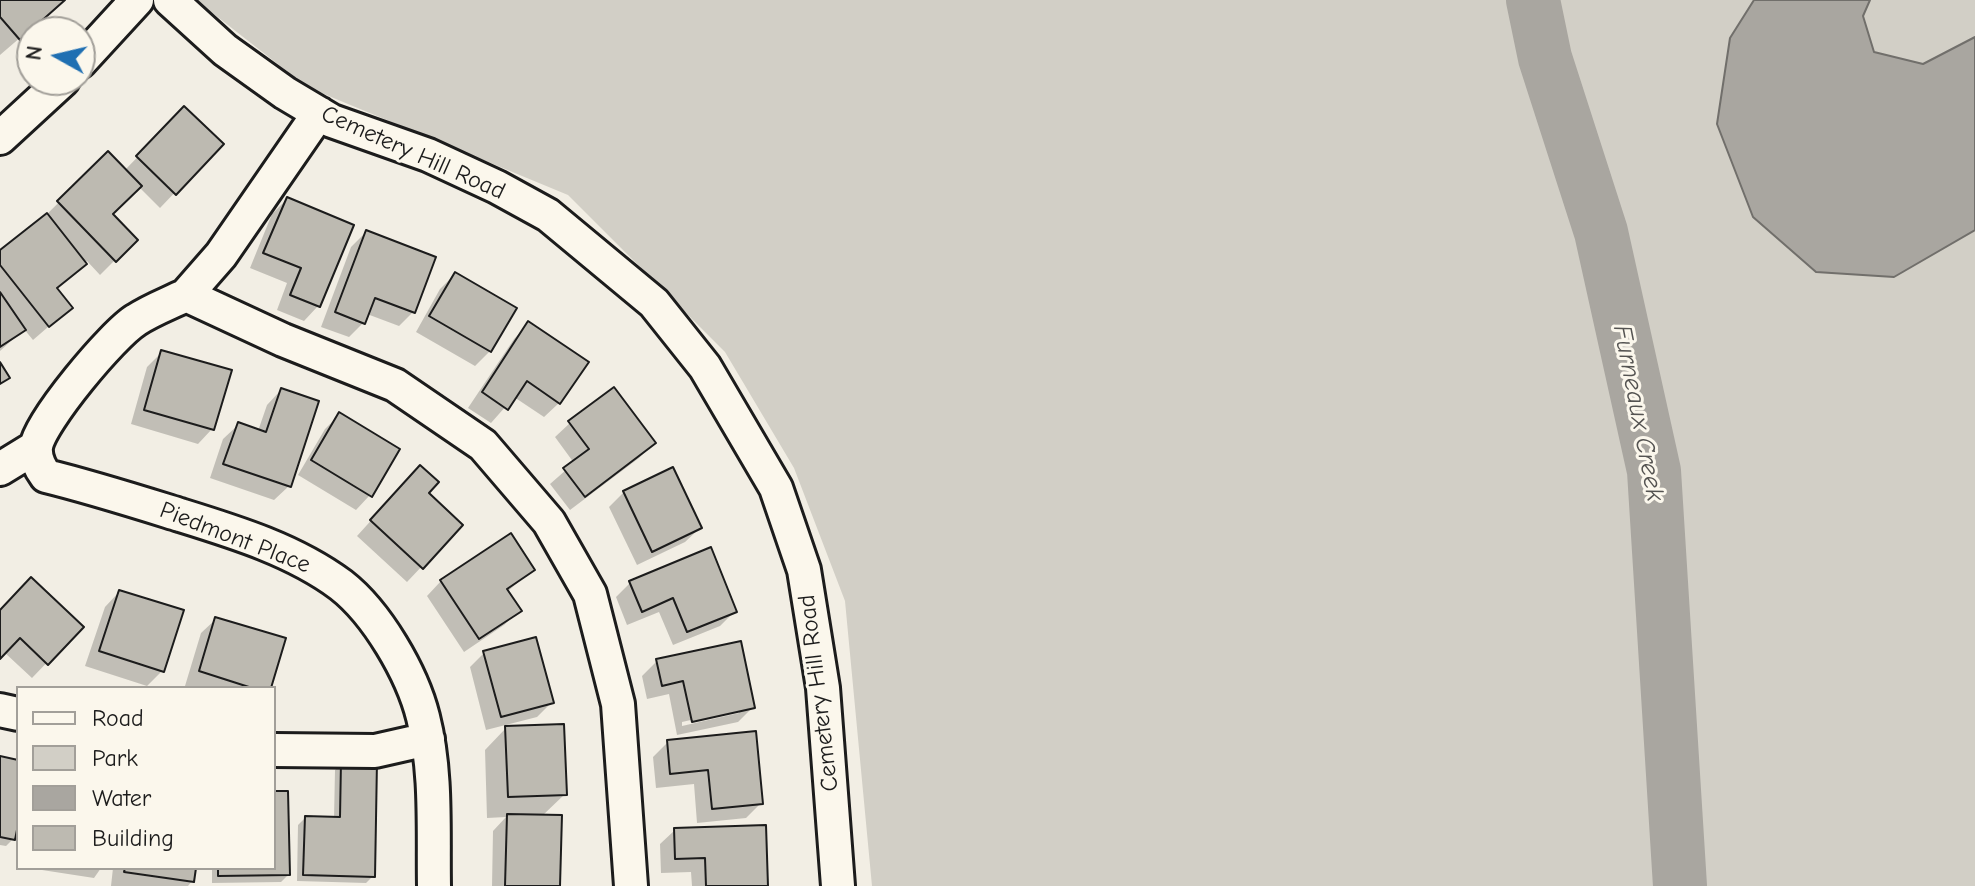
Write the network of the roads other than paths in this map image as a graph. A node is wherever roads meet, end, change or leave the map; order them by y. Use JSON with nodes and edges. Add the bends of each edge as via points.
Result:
{"nodes":[{"id":1,"x":137,"y":0,"type":"edge"},
{"id":2,"x":170,"y":0,"type":"edge"},
{"id":3,"x":96,"y":45,"type":"edge"},
{"id":4,"x":46,"y":96,"type":"edge"},
{"id":5,"x":319,"y":113,"type":"junction"},
{"id":6,"x":0,"y":138,"type":"edge"},
{"id":7,"x":186,"y":295,"type":"junction"},
{"id":8,"x":36,"y":447,"type":"junction"},
{"id":9,"x":0,"y":469,"type":"edge"},
{"id":10,"x":428,"y":739,"type":"junction"},
{"id":11,"x":276,"y":750,"type":"edge"},
{"id":12,"x":434,"y":886,"type":"edge"},
{"id":13,"x":631,"y":886,"type":"edge"},
{"id":14,"x":838,"y":886,"type":"edge"}],
"edges":[{"from":1,"to":3,"type":"street"},
{"from":2,"to":5,"type":"street","name":"Cemetery Hill Road","via":[[225,50]]},
{"from":4,"to":6,"type":"street"},
{"from":5,"to":7,"type":"street","via":[[221,255]]},
{"from":5,"to":14,"type":"street","name":"Cemetery Hill Road","via":[[428,155],[548,215],[654,303],[705,367],[776,488],[804,570],[823,688]]},
{"from":7,"to":8,"type":"street","via":[[133,321],[71,387]]},
{"from":7,"to":13,"type":"street","via":[[395,385],[483,445],[549,522],[590,594],[618,704]]},
{"from":8,"to":9,"type":"street"},
{"from":8,"to":10,"type":"street","name":"Piedmont Place","via":[[46,476],[277,549],[344,587],[379,626],[399,659]]},
{"from":10,"to":11,"type":"street","via":[[375,751]]},
{"from":10,"to":12,"type":"street","name":"Piedmont Place"}]}
